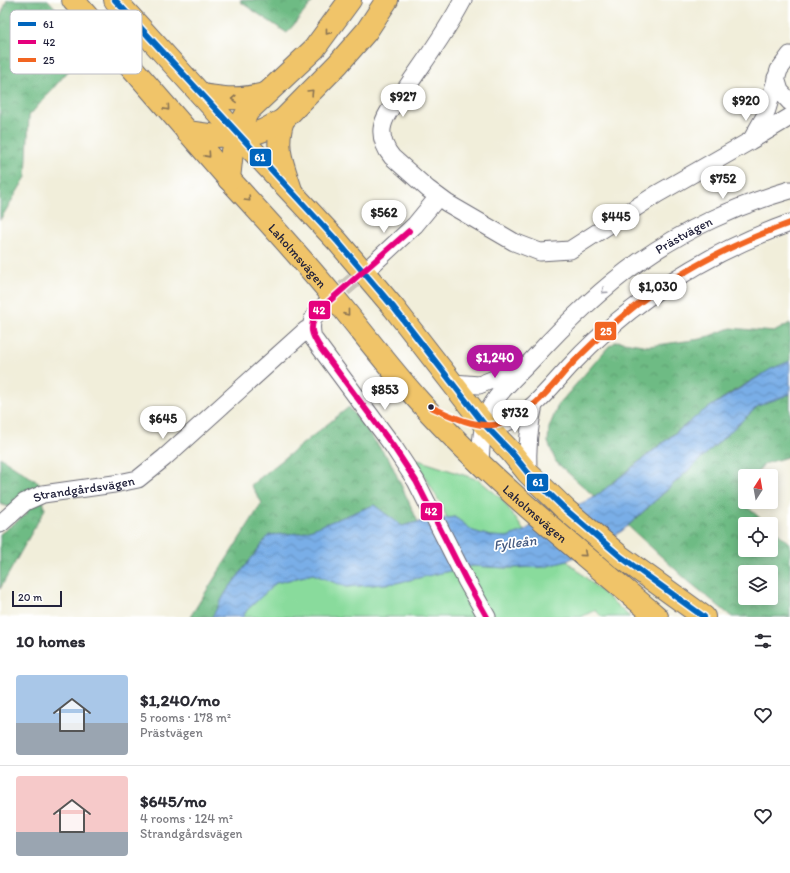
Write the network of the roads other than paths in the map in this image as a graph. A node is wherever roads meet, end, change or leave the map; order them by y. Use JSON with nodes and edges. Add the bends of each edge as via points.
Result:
{"nodes":[{"id":1,"x":72,"y":0,"type":"edge"},
{"id":2,"x":115,"y":0,"type":"edge"},
{"id":3,"x":350,"y":0,"type":"edge"},
{"id":4,"x":387,"y":0,"type":"edge"},
{"id":5,"x":463,"y":0,"type":"edge"},
{"id":6,"x":81,"y":10,"type":"edge"},
{"id":7,"x":124,"y":10,"type":"edge"},
{"id":8,"x":142,"y":29,"type":"edge"},
{"id":9,"x":790,"y":55,"type":"edge"},
{"id":10,"x":136,"y":74,"type":"edge"},
{"id":11,"x":776,"y":78,"type":"junction"},
{"id":12,"x":266,"y":94,"type":"junction"},
{"id":13,"x":202,"y":95,"type":"junction"},
{"id":14,"x":790,"y":102,"type":"edge"},
{"id":15,"x":790,"y":117,"type":"edge"},
{"id":16,"x":283,"y":120,"type":"junction"},
{"id":17,"x":187,"y":132,"type":"junction"},
{"id":18,"x":237,"y":134,"type":"junction"},
{"id":19,"x":750,"y":141,"type":"junction"},
{"id":20,"x":229,"y":179,"type":"junction"},
{"id":21,"x":291,"y":190,"type":"junction"},
{"id":22,"x":790,"y":190,"type":"edge"},
{"id":23,"x":438,"y":197,"type":"junction"},
{"id":24,"x":790,"y":223,"type":"edge"},
{"id":25,"x":373,"y":264,"type":"tunnel mouth"},
{"id":26,"x":325,"y":305,"type":"tunnel mouth"},
{"id":27,"x":311,"y":329,"type":"junction"},
{"id":28,"x":538,"y":353,"type":"junction"},
{"id":29,"x":453,"y":383,"type":"junction"},
{"id":30,"x":420,"y":402,"type":"junction"},
{"id":31,"x":534,"y":405,"type":"junction"},
{"id":32,"x":484,"y":424,"type":"junction"},
{"id":33,"x":480,"y":463,"type":"junction"},
{"id":34,"x":528,"y":473,"type":"junction"},
{"id":35,"x":0,"y":524,"type":"edge"},
{"id":36,"x":487,"y":617,"type":"edge"},
{"id":37,"x":657,"y":617,"type":"edge"},
{"id":38,"x":704,"y":617,"type":"edge"}],
"edges":[{"from":1,"to":6,"type":"main road","name":"Laholmsvägen","one_way":true},
{"from":2,"to":7,"type":"main road","name":"Laholmsvägen"},
{"from":3,"to":12,"type":"main road","one_way":true,"via":[[314,48]]},
{"from":16,"to":4,"type":"main road","one_way":true,"via":[[338,64]]},
{"from":5,"to":23,"type":"street","via":[[453,19],[387,114],[382,130],[387,151],[392,158]]},
{"from":8,"to":13,"type":"main road","name":"Laholmsvägen"},
{"from":9,"to":11,"type":"street"},
{"from":10,"to":17,"type":"main road","name":"Laholmsvägen","one_way":true},
{"from":11,"to":14,"type":"street","via":[[780,91]]},
{"from":11,"to":19,"type":"street","via":[[766,116]]},
{"from":12,"to":13,"type":"main road","one_way":true,"via":[[228,99]]},
{"from":12,"to":18,"type":"main road","via":[[248,111]]},
{"from":13,"to":18,"type":"main road","name":"Laholmsvägen"},
{"from":15,"to":19,"type":"street"},
{"from":16,"to":18,"type":"main road","via":[[253,134]]},
{"from":16,"to":21,"type":"main road","via":[[279,135],[280,154]]},
{"from":17,"to":18,"type":"main road","via":[[216,136]]},
{"from":17,"to":20,"type":"main road","name":"Laholmsvägen","one_way":true},
{"from":18,"to":20,"type":"main road"},
{"from":18,"to":21,"type":"main road","name":"Laholmsvägen"},
{"from":19,"to":23,"type":"street","via":[[657,194],[570,250],[540,252],[514,242]]},
{"from":20,"to":30,"type":"main road","name":"Laholmsvägen","one_way":true,"via":[[267,219]]},
{"from":21,"to":29,"type":"main road","name":"Laholmsvägen","via":[[394,308]]},
{"from":22,"to":28,"type":"street","name":"Prästvägen","one_way":true,"via":[[714,219],[640,261]]},
{"from":23,"to":25,"type":"street","via":[[415,225]]},
{"from":24,"to":31,"type":"street","via":[[736,245],[698,265],[636,306],[586,349]]},
{"from":26,"to":27,"type":"street","via":[[312,320]]},
{"from":27,"to":35,"type":"street","name":"Strandgårdsvägen","via":[[306,330],[138,479],[43,494],[25,502]]},
{"from":27,"to":36,"type":"street","via":[[320,349],[416,481]]},
{"from":28,"to":29,"type":"street","name":"Prästvägen","via":[[504,375],[479,385]]},
{"from":28,"to":32,"type":"street","name":"Prästvägen","via":[[498,397]]},
{"from":29,"to":32,"type":"main road","name":"Laholmsvägen"},
{"from":30,"to":32,"type":"main road","name":"Laholmsvägen","via":[[460,420]]},
{"from":30,"to":33,"type":"main road","name":"Laholmsvägen"},
{"from":31,"to":32,"type":"street","via":[[506,422]]},
{"from":31,"to":34,"type":"street","via":[[527,443]]},
{"from":32,"to":33,"type":"street","name":"Prästvägen"},
{"from":32,"to":34,"type":"main road","name":"Laholmsvägen"},
{"from":33,"to":37,"type":"main road","name":"Laholmsvägen","one_way":true,"via":[[511,493]]},
{"from":34,"to":38,"type":"main road","name":"Laholmsvägen","via":[[615,552]]}]}
